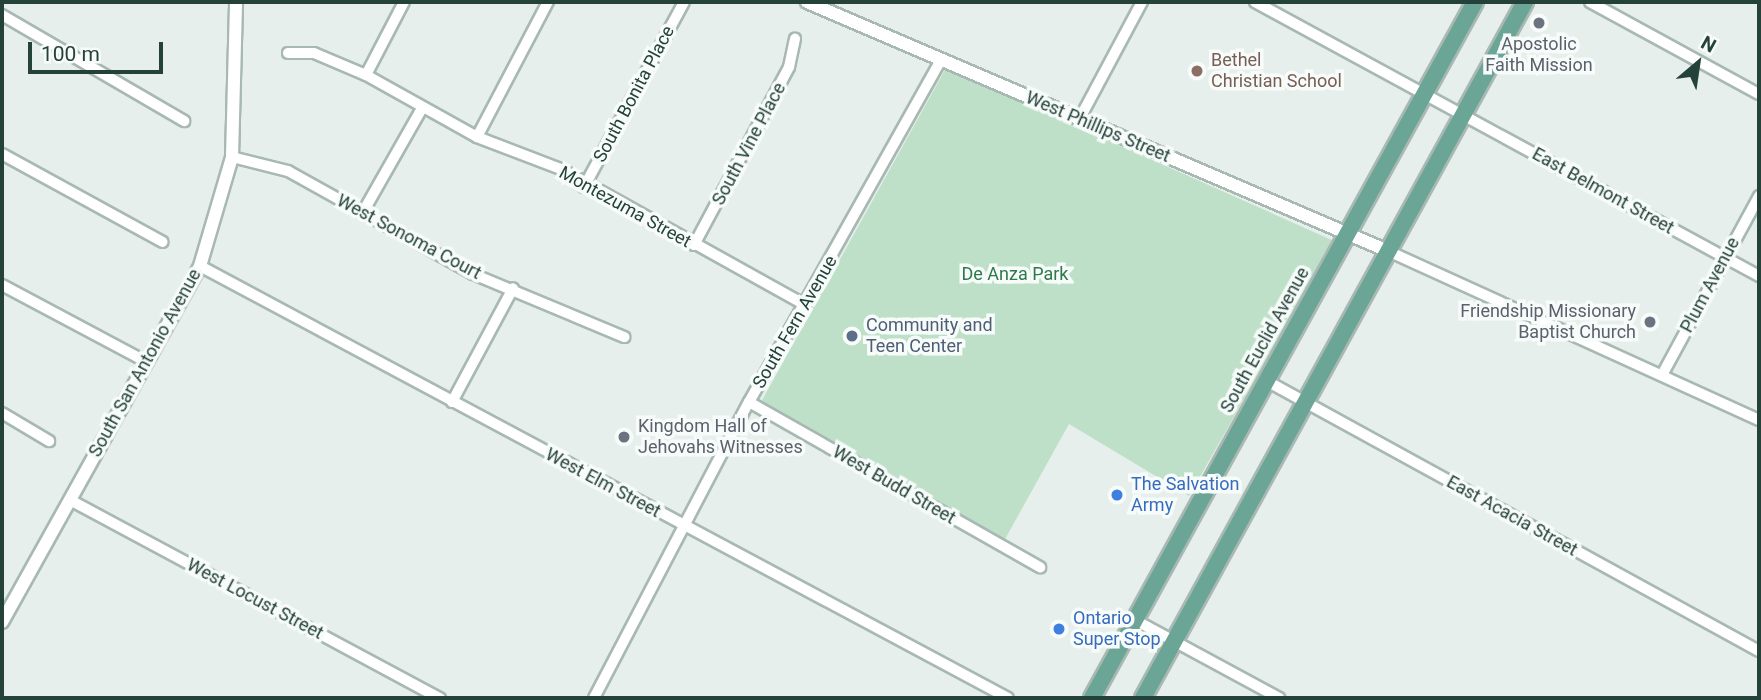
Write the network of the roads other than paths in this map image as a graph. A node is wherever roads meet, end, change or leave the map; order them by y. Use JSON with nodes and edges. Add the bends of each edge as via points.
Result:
{"nodes":[{"id":1,"x":236,"y":2,"type":"edge"},
{"id":2,"x":404,"y":2,"type":"edge"},
{"id":3,"x":548,"y":2,"type":"edge"},
{"id":4,"x":684,"y":2,"type":"edge"},
{"id":5,"x":807,"y":2,"type":"edge"},
{"id":6,"x":1142,"y":2,"type":"edge"},
{"id":7,"x":1255,"y":2,"type":"edge"},
{"id":8,"x":1475,"y":2,"type":"edge"},
{"id":9,"x":1525,"y":2,"type":"edge"},
{"id":10,"x":1590,"y":2,"type":"edge"},
{"id":11,"x":2,"y":15,"type":"edge"},
{"id":12,"x":795,"y":39,"type":"dead end"},
{"id":13,"x":288,"y":53,"type":"dead end"},
{"id":14,"x":941,"y":60,"type":"junction"},
{"id":15,"x":366,"y":75,"type":"junction"},
{"id":16,"x":1424,"y":93,"type":"junction"},
{"id":17,"x":1759,"y":94,"type":"edge"},
{"id":18,"x":422,"y":108,"type":"junction"},
{"id":19,"x":1464,"y":115,"type":"junction"},
{"id":20,"x":1080,"y":118,"type":"junction"},
{"id":21,"x":184,"y":121,"type":"dead end"},
{"id":22,"x":477,"y":137,"type":"junction"},
{"id":23,"x":2,"y":153,"type":"edge"},
{"id":24,"x":232,"y":157,"type":"junction"},
{"id":25,"x":584,"y":187,"type":"junction"},
{"id":26,"x":1759,"y":196,"type":"edge"},
{"id":27,"x":363,"y":212,"type":"junction"},
{"id":28,"x":1345,"y":235,"type":"junction"},
{"id":29,"x":163,"y":242,"type":"dead end"},
{"id":30,"x":694,"y":245,"type":"junction"},
{"id":31,"x":1388,"y":251,"type":"junction"},
{"id":32,"x":1725,"y":258,"type":"junction"},
{"id":33,"x":200,"y":266,"type":"junction"},
{"id":34,"x":1759,"y":276,"type":"edge"},
{"id":35,"x":2,"y":285,"type":"edge"},
{"id":36,"x":513,"y":288,"type":"junction"},
{"id":37,"x":805,"y":305,"type":"junction"},
{"id":38,"x":624,"y":337,"type":"dead end"},
{"id":39,"x":145,"y":361,"type":"junction"},
{"id":40,"x":1662,"y":375,"type":"junction"},
{"id":41,"x":1265,"y":380,"type":"junction"},
{"id":42,"x":452,"y":402,"type":"junction"},
{"id":43,"x":749,"y":402,"type":"junction"},
{"id":44,"x":1305,"y":403,"type":"junction"},
{"id":45,"x":2,"y":413,"type":"edge"},
{"id":46,"x":1759,"y":420,"type":"edge"},
{"id":47,"x":50,"y":441,"type":"dead end"},
{"id":48,"x":70,"y":500,"type":"junction"},
{"id":49,"x":683,"y":526,"type":"junction"},
{"id":50,"x":1040,"y":567,"type":"dead end"},
{"id":51,"x":1135,"y":620,"type":"junction"},
{"id":52,"x":2,"y":622,"type":"edge"},
{"id":53,"x":1174,"y":641,"type":"junction"},
{"id":54,"x":1759,"y":651,"type":"edge"},
{"id":55,"x":440,"y":698,"type":"edge"},
{"id":56,"x":594,"y":698,"type":"edge"},
{"id":57,"x":1008,"y":698,"type":"edge"},
{"id":58,"x":1092,"y":698,"type":"edge"},
{"id":59,"x":1143,"y":698,"type":"edge"},
{"id":60,"x":1279,"y":698,"type":"edge"}],
"edges":[{"from":1,"to":24,"type":"street","name":"South San Antonio Avenue"},
{"from":2,"to":15,"type":"street"},
{"from":3,"to":22,"type":"street"},
{"from":4,"to":25,"type":"street","name":"South Bonita Place"},
{"from":5,"to":14,"type":"street","name":"West Phillips Street"},
{"from":6,"to":20,"type":"street"},
{"from":7,"to":16,"type":"street","name":"East Belmont Street"},
{"from":8,"to":16,"type":"main road","name":"South Euclid Avenue"},
{"from":9,"to":19,"type":"main road"},
{"from":10,"to":17,"type":"street"},
{"from":11,"to":21,"type":"street"},
{"from":12,"to":30,"type":"street","name":"South Vine Place","via":[[789,67]]},
{"from":13,"to":15,"type":"street","name":"Montezuma Street","via":[[314,53]]},
{"from":14,"to":20,"type":"street","name":"West Phillips Street"},
{"from":14,"to":37,"type":"street","name":"South Fern Avenue"},
{"from":15,"to":18,"type":"street","name":"Montezuma Street"},
{"from":16,"to":19,"type":"street","name":"East Belmont Street"},
{"from":16,"to":28,"type":"main road","name":"South Euclid Avenue"},
{"from":18,"to":22,"type":"street","name":"Montezuma Street"},
{"from":18,"to":27,"type":"street"},
{"from":19,"to":31,"type":"main road"},
{"from":19,"to":32,"type":"street","name":"East Belmont Street"},
{"from":20,"to":28,"type":"street","name":"West Phillips Street"},
{"from":22,"to":25,"type":"street","name":"Montezuma Street","via":[[561,169]]},
{"from":23,"to":29,"type":"street"},
{"from":24,"to":27,"type":"street","name":"West Sonoma Court","via":[[288,171]]},
{"from":24,"to":33,"type":"street","name":"South San Antonio Avenue"},
{"from":25,"to":30,"type":"street","name":"Montezuma Street"},
{"from":26,"to":32,"type":"street","name":"Plum Avenue"},
{"from":27,"to":36,"type":"street","name":"West Sonoma Court","via":[[473,274]]},
{"from":28,"to":31,"type":"street","name":"West Phillips Street"},
{"from":28,"to":41,"type":"main road","name":"South Euclid Avenue"},
{"from":30,"to":37,"type":"street","name":"Montezuma Street"},
{"from":31,"to":40,"type":"street"},
{"from":31,"to":44,"type":"main road"},
{"from":32,"to":34,"type":"street","name":"East Belmont Street"},
{"from":32,"to":40,"type":"street","name":"Plum Avenue"},
{"from":33,"to":39,"type":"street","name":"South San Antonio Avenue"},
{"from":33,"to":42,"type":"street","name":"West Elm Street"},
{"from":35,"to":39,"type":"street"},
{"from":36,"to":38,"type":"street","name":"West Sonoma Court","via":[[595,330]]},
{"from":36,"to":42,"type":"street"},
{"from":37,"to":43,"type":"street","name":"South Fern Avenue"},
{"from":39,"to":48,"type":"street","name":"South San Antonio Avenue"},
{"from":40,"to":46,"type":"street"},
{"from":41,"to":44,"type":"street","name":"East Acacia Street"},
{"from":41,"to":51,"type":"main road","name":"South Euclid Avenue"},
{"from":42,"to":49,"type":"street","name":"West Elm Street"},
{"from":43,"to":49,"type":"street","name":"South Fern Avenue"},
{"from":43,"to":50,"type":"street","name":"West Budd Street"},
{"from":44,"to":53,"type":"main road"},
{"from":44,"to":54,"type":"street","name":"East Acacia Street"},
{"from":45,"to":47,"type":"street"},
{"from":48,"to":52,"type":"street","name":"South San Antonio Avenue"},
{"from":48,"to":55,"type":"street","name":"West Locust Street"},
{"from":49,"to":56,"type":"street","name":"South Fern Avenue"},
{"from":49,"to":57,"type":"street","name":"West Elm Street"},
{"from":51,"to":53,"type":"street"},
{"from":51,"to":58,"type":"main road","name":"South Euclid Avenue"},
{"from":53,"to":59,"type":"main road"},
{"from":53,"to":60,"type":"street"}]}
